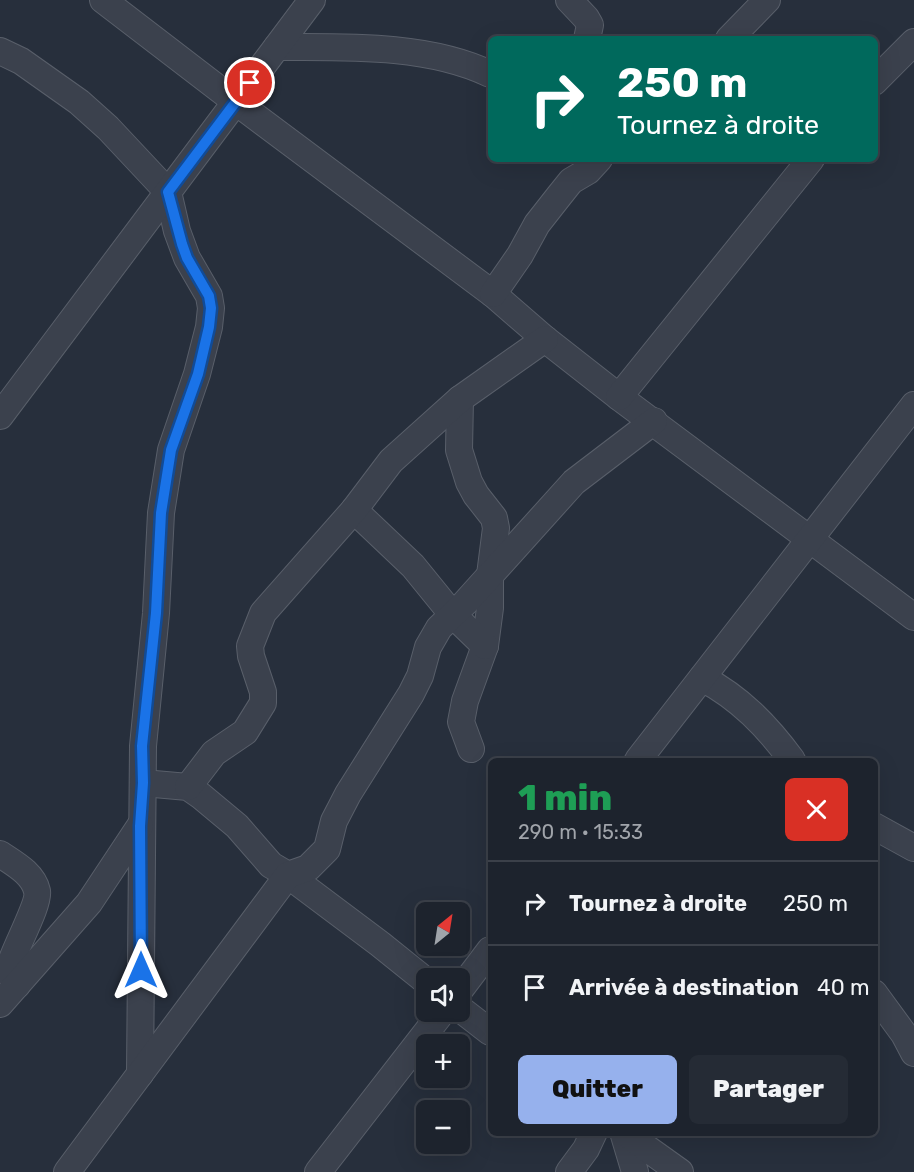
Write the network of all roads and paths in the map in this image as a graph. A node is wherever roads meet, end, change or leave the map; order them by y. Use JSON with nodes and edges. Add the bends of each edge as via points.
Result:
{"nodes":[{"id":1,"x":103,"y":0,"type":"edge"},
{"id":2,"x":312,"y":0,"type":"edge"},
{"id":3,"x":569,"y":0,"type":"edge"},
{"id":4,"x":767,"y":0,"type":"edge"},
{"id":5,"x":588,"y":36,"type":"edge"},
{"id":6,"x":732,"y":36,"type":"edge"},
{"id":7,"x":914,"y":42,"type":"edge"},
{"id":8,"x":277,"y":46,"type":"junction"},
{"id":9,"x":0,"y":51,"type":"edge"},
{"id":10,"x":488,"y":73,"type":"edge"},
{"id":11,"x":878,"y":78,"type":"edge"},
{"id":12,"x":236,"y":102,"type":"junction"},
{"id":13,"x":596,"y":162,"type":"edge"},
{"id":14,"x":809,"y":162,"type":"edge"},
{"id":15,"x":168,"y":192,"type":"junction"},
{"id":16,"x":494,"y":294,"type":"junction"},
{"id":17,"x":545,"y":339,"type":"junction"},
{"id":18,"x":619,"y":397,"type":"junction"},
{"id":19,"x":460,"y":399,"type":"junction"},
{"id":20,"x":914,"y":405,"type":"edge"},
{"id":21,"x":0,"y":416,"type":"edge"},
{"id":22,"x":654,"y":421,"type":"junction"},
{"id":23,"x":354,"y":510,"type":"junction"},
{"id":24,"x":810,"y":539,"type":"junction"},
{"id":25,"x":490,"y":575,"type":"junction"},
{"id":26,"x":452,"y":614,"type":"junction"},
{"id":27,"x":914,"y":616,"type":"edge"},
{"id":28,"x":484,"y":646,"type":"junction"},
{"id":29,"x":702,"y":678,"type":"junction"},
{"id":30,"x":471,"y":749,"type":"dead end"},
{"id":31,"x":640,"y":758,"type":"edge"},
{"id":32,"x":790,"y":758,"type":"edge"},
{"id":33,"x":143,"y":783,"type":"junction"},
{"id":34,"x":188,"y":787,"type":"junction"},
{"id":35,"x":140,"y":826,"type":"junction"},
{"id":36,"x":878,"y":828,"type":"edge"},
{"id":37,"x":914,"y":848,"type":"edge"},
{"id":38,"x":0,"y":854,"type":"edge"},
{"id":39,"x":288,"y":875,"type":"junction"},
{"id":40,"x":488,"y":953,"type":"edge"},
{"id":41,"x":416,"y":973,"type":"edge"},
{"id":42,"x":470,"y":976,"type":"edge"},
{"id":43,"x":17,"y":985,"type":"junction"},
{"id":44,"x":878,"y":998,"type":"edge"},
{"id":45,"x":0,"y":1004,"type":"edge"},
{"id":46,"x":470,"y":1017,"type":"edge"},
{"id":47,"x":434,"y":1022,"type":"edge"},
{"id":48,"x":488,"y":1030,"type":"edge"},
{"id":49,"x":914,"y":1053,"type":"edge"},
{"id":50,"x":140,"y":1074,"type":"junction"},
{"id":51,"x":592,"y":1136,"type":"edge"},
{"id":52,"x":625,"y":1136,"type":"edge"},
{"id":53,"x":630,"y":1136,"type":"edge"},
{"id":54,"x":67,"y":1172,"type":"edge"},
{"id":55,"x":318,"y":1172,"type":"edge"},
{"id":56,"x":569,"y":1172,"type":"edge"},
{"id":57,"x":635,"y":1172,"type":"edge"},
{"id":58,"x":680,"y":1172,"type":"edge"}],
"edges":[{"from":1,"to":12,"type":"street"},
{"from":2,"to":8,"type":"street"},
{"from":3,"to":5,"type":"street","via":[[590,25]]},
{"from":4,"to":6,"type":"street"},
{"from":7,"to":11,"type":"street"},
{"from":8,"to":10,"type":"street","via":[[408,53],[470,64]]},
{"from":8,"to":12,"type":"street"},
{"from":9,"to":15,"type":"street","via":[[79,102]]},
{"from":12,"to":15,"type":"street"},
{"from":12,"to":16,"type":"street"},
{"from":13,"to":16,"type":"street","via":[[558,196]]},
{"from":14,"to":18,"type":"street"},
{"from":15,"to":21,"type":"street"},
{"from":15,"to":33,"type":"street","via":[[183,249],[209,296],[211,308],[198,374],[171,450],[161,513],[156,613],[142,746]]},
{"from":16,"to":17,"type":"street"},
{"from":17,"to":18,"type":"street"},
{"from":17,"to":19,"type":"street"},
{"from":18,"to":22,"type":"street"},
{"from":19,"to":23,"type":"street","via":[[391,461]]},
{"from":19,"to":25,"type":"street","via":[[459,450],[469,482],[494,518],[496,528]]},
{"from":20,"to":24,"type":"street"},
{"from":22,"to":24,"type":"street"},
{"from":22,"to":25,"type":"street","via":[[574,482]]},
{"from":23,"to":26,"type":"street","via":[[413,566]]},
{"from":23,"to":34,"type":"street","via":[[263,613],[250,646],[263,703],[244,732],[214,753]]},
{"from":24,"to":27,"type":"street"},
{"from":24,"to":29,"type":"street"},
{"from":25,"to":26,"type":"street"},
{"from":25,"to":28,"type":"street"},
{"from":26,"to":28,"type":"street"},
{"from":26,"to":39,"type":"street","via":[[428,648],[411,694],[348,794],[334,821],[327,849],[308,868]]},
{"from":28,"to":30,"type":"street","via":[[461,722]]},
{"from":29,"to":31,"type":"street"},
{"from":29,"to":32,"type":"street","via":[[726,690],[750,711]]},
{"from":33,"to":34,"type":"street"},
{"from":33,"to":35,"type":"street"},
{"from":34,"to":39,"type":"street","via":[[237,826],[271,866]]},
{"from":35,"to":43,"type":"street","via":[[89,903]]},
{"from":35,"to":50,"type":"street"},
{"from":36,"to":37,"type":"street"},
{"from":38,"to":43,"type":"street","via":[[22,869],[37,892],[8,971]]},
{"from":39,"to":41,"type":"street"},
{"from":39,"to":50,"type":"street"},
{"from":40,"to":42,"type":"street"},
{"from":43,"to":45,"type":"street"},
{"from":44,"to":49,"type":"street"},
{"from":46,"to":48,"type":"street"},
{"from":47,"to":55,"type":"street"},
{"from":50,"to":54,"type":"street"},
{"from":51,"to":56,"type":"street"},
{"from":52,"to":57,"type":"street"},
{"from":53,"to":58,"type":"street"}]}
